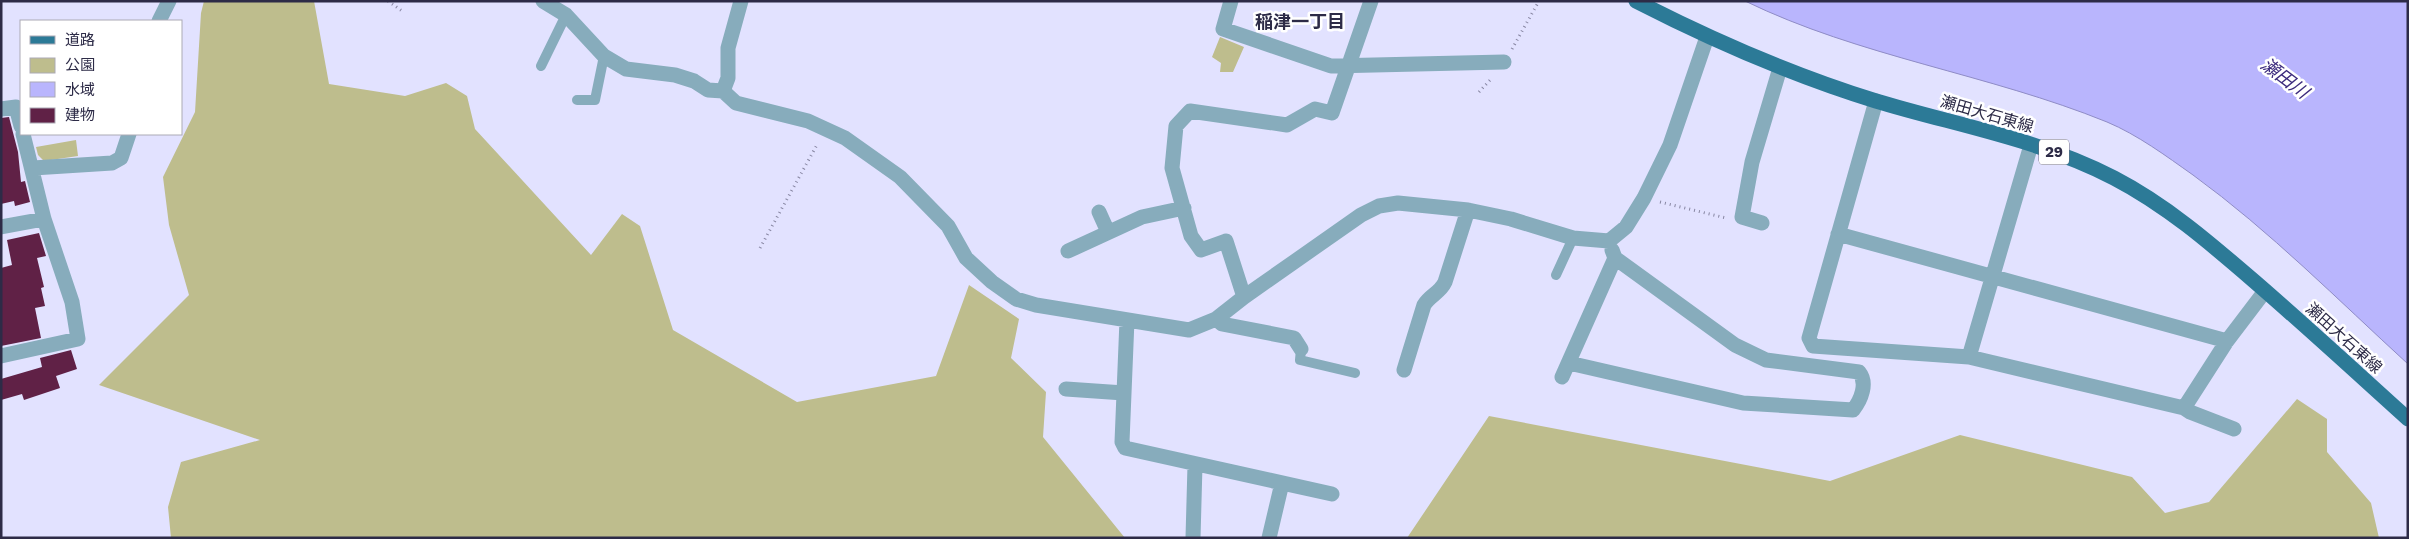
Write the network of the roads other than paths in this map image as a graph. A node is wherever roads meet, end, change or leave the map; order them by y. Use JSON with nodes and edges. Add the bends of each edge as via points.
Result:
{"nodes":[{"id":1,"x":169,"y":1,"type":"edge"},
{"id":2,"x":543,"y":1,"type":"edge"},
{"id":3,"x":741,"y":1,"type":"edge"},
{"id":4,"x":1230,"y":1,"type":"edge"},
{"id":5,"x":1371,"y":1,"type":"edge"},
{"id":6,"x":1636,"y":1,"type":"edge"},
{"id":7,"x":566,"y":15,"type":"junction"},
{"id":8,"x":160,"y":20,"type":"edge"},
{"id":9,"x":1707,"y":38,"type":"junction"},
{"id":10,"x":604,"y":56,"type":"junction"},
{"id":11,"x":1504,"y":62,"type":"dead end"},
{"id":12,"x":1349,"y":64,"type":"junction"},
{"id":13,"x":541,"y":66,"type":"dead end"},
{"id":14,"x":1780,"y":68,"type":"junction"},
{"id":15,"x":723,"y":91,"type":"junction"},
{"id":16,"x":577,"y":100,"type":"dead end"},
{"id":17,"x":1876,"y":100,"type":"junction"},
{"id":18,"x":1,"y":109,"type":"edge"},
{"id":19,"x":20,"y":122,"type":"edge"},
{"id":20,"x":23,"y":135,"type":"edge"},
{"id":21,"x":129,"y":135,"type":"edge"},
{"id":22,"x":2031,"y":145,"type":"junction"},
{"id":23,"x":33,"y":168,"type":"junction"},
{"id":24,"x":1184,"y":208,"type":"junction"},
{"id":25,"x":1468,"y":210,"type":"junction"},
{"id":26,"x":1099,"y":212,"type":"dead end"},
{"id":27,"x":44,"y":219,"type":"junction"},
{"id":28,"x":1762,"y":223,"type":"dead end"},
{"id":29,"x":1,"y":227,"type":"edge"},
{"id":30,"x":1108,"y":232,"type":"junction"},
{"id":31,"x":1838,"y":234,"type":"junction"},
{"id":32,"x":1573,"y":238,"type":"junction"},
{"id":33,"x":1609,"y":241,"type":"junction"},
{"id":34,"x":1068,"y":251,"type":"dead end"},
{"id":35,"x":1616,"y":258,"type":"junction"},
{"id":36,"x":1556,"y":275,"type":"dead end"},
{"id":37,"x":1993,"y":276,"type":"junction"},
{"id":38,"x":2265,"y":291,"type":"junction"},
{"id":39,"x":1244,"y":297,"type":"junction"},
{"id":40,"x":1216,"y":319,"type":"junction"},
{"id":41,"x":1127,"y":320,"type":"junction"},
{"id":42,"x":2227,"y":341,"type":"junction"},
{"id":43,"x":1301,"y":349,"type":"joint"},
{"id":44,"x":1,"y":356,"type":"edge"},
{"id":45,"x":1969,"y":356,"type":"junction"},
{"id":46,"x":1569,"y":363,"type":"junction"},
{"id":47,"x":1404,"y":370,"type":"dead end"},
{"id":48,"x":1356,"y":373,"type":"dead end"},
{"id":49,"x":1562,"y":377,"type":"dead end"},
{"id":50,"x":1066,"y":389,"type":"dead end"},
{"id":51,"x":1124,"y":393,"type":"junction"},
{"id":52,"x":2184,"y":408,"type":"junction"},
{"id":53,"x":2408,"y":419,"type":"edge"},
{"id":54,"x":2234,"y":429,"type":"dead end"},
{"id":55,"x":1195,"y":464,"type":"junction"},
{"id":56,"x":1282,"y":483,"type":"junction"},
{"id":57,"x":1332,"y":494,"type":"dead end"},
{"id":58,"x":1193,"y":538,"type":"edge"},
{"id":59,"x":1270,"y":538,"type":"edge"}],
"edges":[{"from":1,"to":8,"type":"street"},
{"from":2,"to":7,"type":"street"},
{"from":3,"to":15,"type":"street","via":[[728,48],[728,78]]},
{"from":4,"to":12,"type":"street","via":[[1223,29],[1331,66]]},
{"from":5,"to":12,"type":"street"},
{"from":6,"to":9,"type":"main road","name":"瀬田大石東線","number":"29"},
{"from":7,"to":10,"type":"street"},
{"from":7,"to":13,"type":"lane"},
{"from":9,"to":14,"type":"main road","name":"瀬田大石東線","number":"29"},
{"from":9,"to":33,"type":"street","via":[[1670,145],[1626,227]]},
{"from":10,"to":15,"type":"street","via":[[626,69],[675,75],[708,90]]},
{"from":10,"to":16,"type":"lane","via":[[595,100]]},
{"from":11,"to":12,"type":"street"},
{"from":12,"to":24,"type":"street","via":[[1332,113],[1315,109],[1287,125],[1190,111],[1176,126],[1172,168]]},
{"from":14,"to":17,"type":"main road","name":"瀬田大石東線","number":"29"},
{"from":14,"to":28,"type":"street","via":[[1752,162],[1742,217]]},
{"from":15,"to":41,"type":"street","via":[[736,103],[826,127],[900,177],[948,226],[966,258],[1016,299]]},
{"from":17,"to":22,"type":"main road","name":"瀬田大石東線","number":"29"},
{"from":17,"to":31,"type":"street"},
{"from":18,"to":19,"type":"street","via":[[16,107]]},
{"from":20,"to":23,"type":"street"},
{"from":21,"to":23,"type":"street","via":[[121,158],[112,163]]},
{"from":22,"to":37,"type":"street"},
{"from":22,"to":38,"type":"main road","name":"瀬田大石東線","number":"29","via":[[2067,156],[2136,189],[2204,238]]},
{"from":23,"to":27,"type":"street"},
{"from":24,"to":30,"type":"street","via":[[1142,217]]},
{"from":24,"to":39,"type":"street","via":[[1192,236],[1201,250],[1226,241]]},
{"from":25,"to":32,"type":"street"},
{"from":25,"to":39,"type":"street","via":[[1398,203],[1379,206],[1361,215]]},
{"from":25,"to":47,"type":"street","via":[[1445,282],[1424,305]]},
{"from":26,"to":30,"type":"street"},
{"from":27,"to":29,"type":"street"},
{"from":27,"to":44,"type":"street","via":[[72,302],[78,339]]},
{"from":30,"to":34,"type":"street"},
{"from":31,"to":37,"type":"street"},
{"from":31,"to":45,"type":"street","via":[[1809,338],[1813,346]]},
{"from":32,"to":33,"type":"street"},
{"from":32,"to":36,"type":"lane"},
{"from":33,"to":35,"type":"street"},
{"from":35,"to":46,"type":"street"},
{"from":35,"to":46,"type":"street","via":[[1727,340],[1766,360],[1859,372],[1863,380],[1860,401],[1852,410],[1743,403]]},
{"from":37,"to":42,"type":"street"},
{"from":37,"to":45,"type":"street"},
{"from":38,"to":42,"type":"street"},
{"from":38,"to":53,"type":"main road","name":"瀬田大石東線","number":"29"},
{"from":39,"to":40,"type":"street"},
{"from":40,"to":41,"type":"street","via":[[1189,330]]},
{"from":40,"to":43,"type":"street","via":[[1222,324],[1294,338]]},
{"from":41,"to":51,"type":"street"},
{"from":42,"to":52,"type":"street"},
{"from":43,"to":48,"type":"lane","via":[[1300,360]]},
{"from":45,"to":52,"type":"street"},
{"from":46,"to":49,"type":"street"},
{"from":50,"to":51,"type":"street"},
{"from":51,"to":55,"type":"street","via":[[1122,442],[1125,448]]},
{"from":52,"to":54,"type":"street"},
{"from":55,"to":56,"type":"street"},
{"from":55,"to":58,"type":"street"},
{"from":56,"to":57,"type":"street"},
{"from":56,"to":59,"type":"street"}]}
